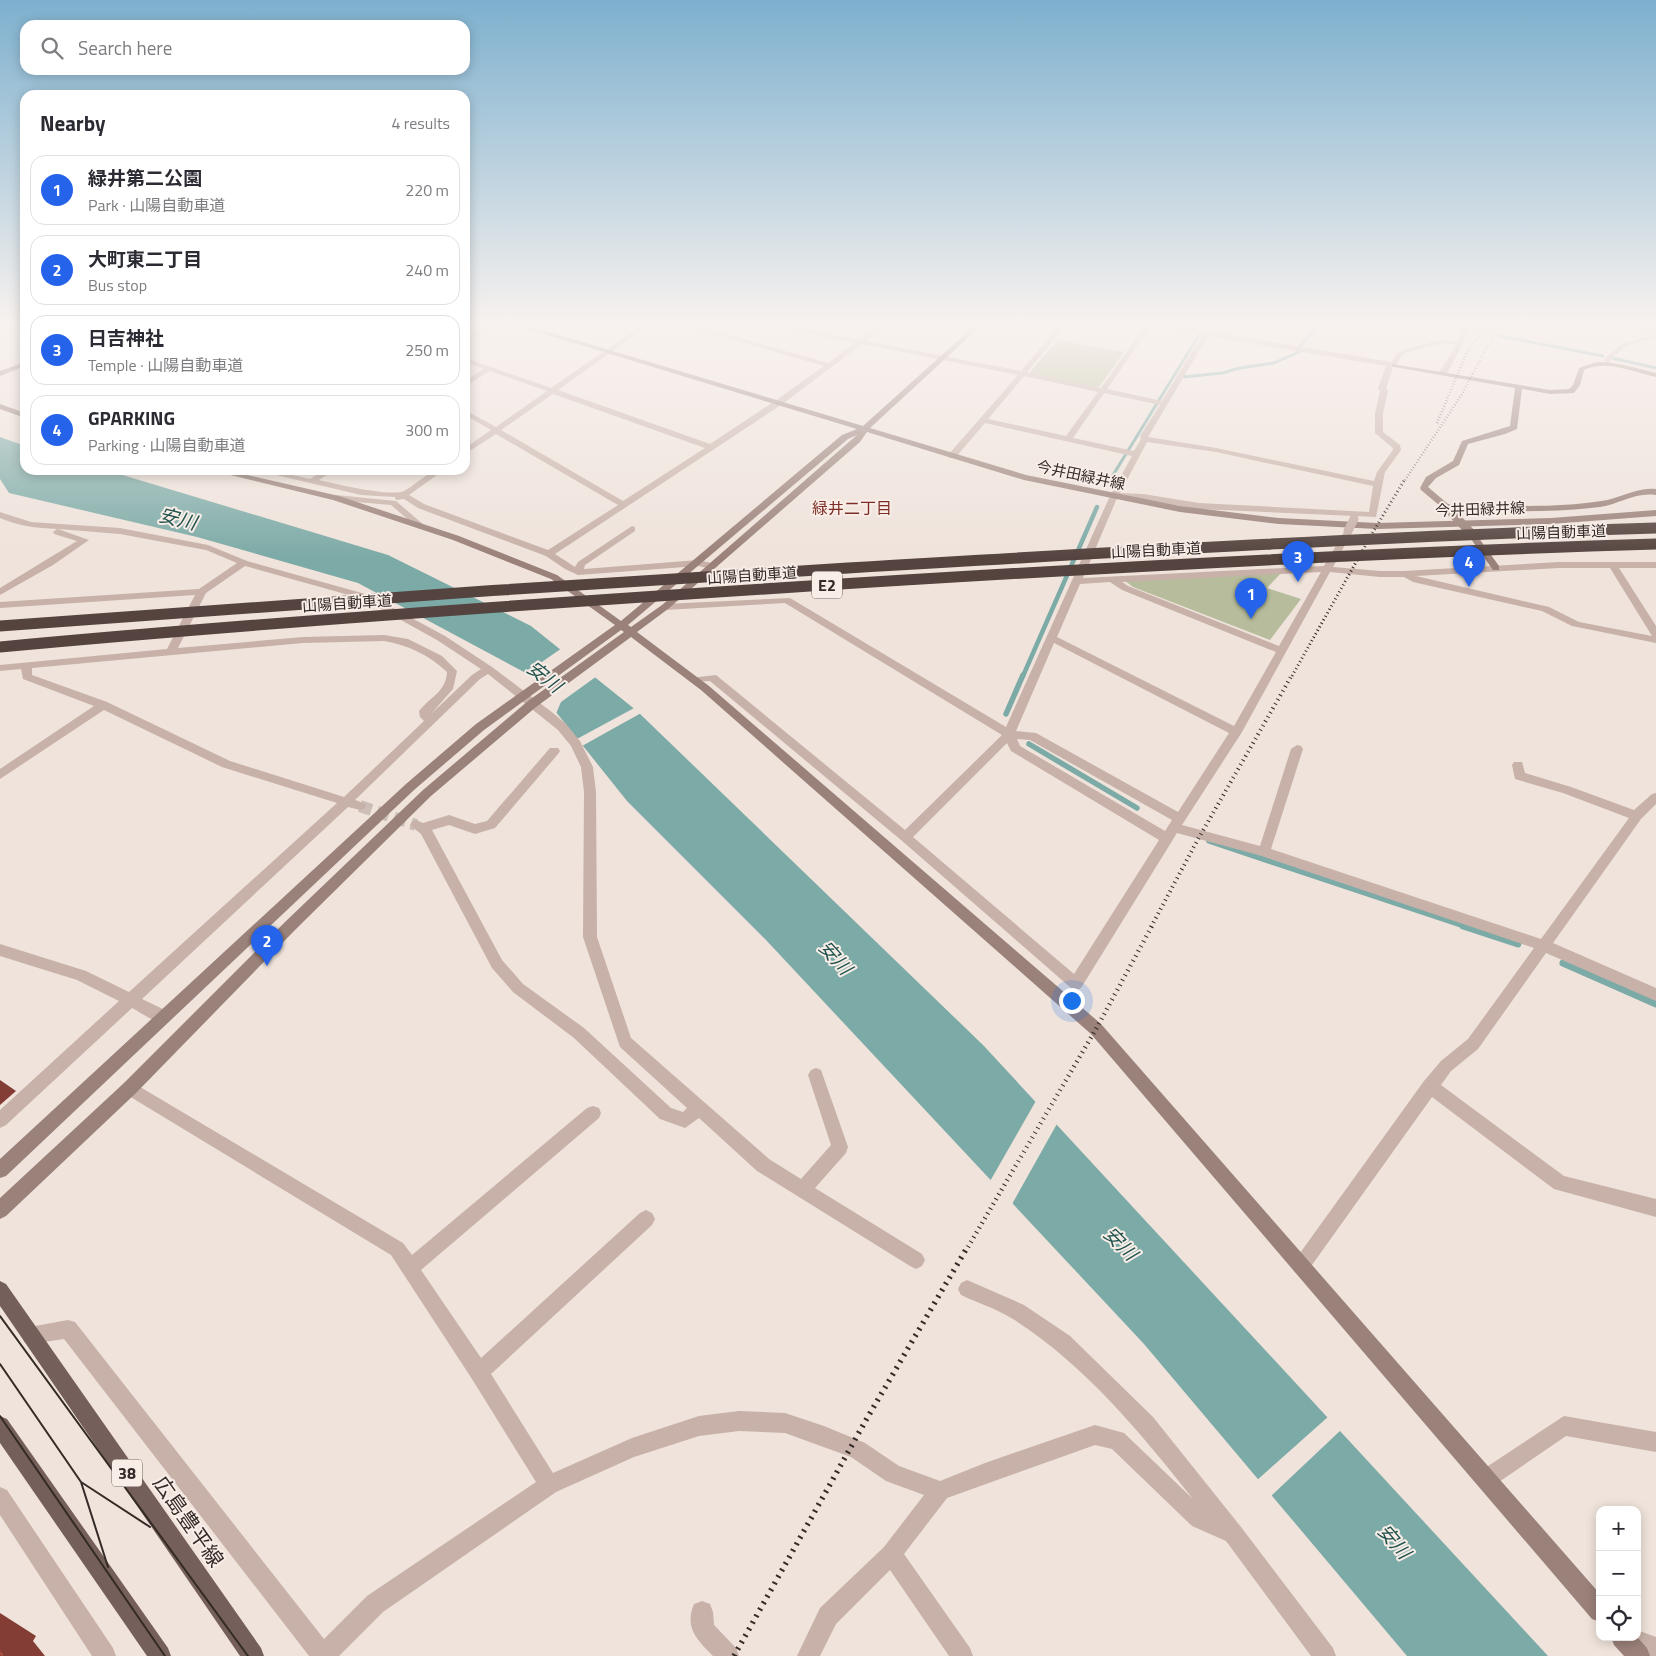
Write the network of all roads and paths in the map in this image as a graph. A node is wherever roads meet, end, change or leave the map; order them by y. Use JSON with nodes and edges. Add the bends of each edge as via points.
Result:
{"nodes":[{"id":1,"x":536,"y":403,"type":"edge"},
{"id":2,"x":588,"y":403,"type":"edge"},
{"id":3,"x":778,"y":403,"type":"joint"},
{"id":4,"x":893,"y":403,"type":"edge"},
{"id":5,"x":997,"y":403,"type":"edge"},
{"id":6,"x":1093,"y":403,"type":"edge"},
{"id":7,"x":1163,"y":403,"type":"edge"},
{"id":8,"x":1381,"y":403,"type":"edge"},
{"id":9,"x":1517,"y":403,"type":"edge"},
{"id":10,"x":0,"y":406,"type":"edge"},
{"id":11,"x":20,"y":414,"type":"edge"},
{"id":12,"x":470,"y":415,"type":"edge"},
{"id":13,"x":983,"y":420,"type":"junction"},
{"id":14,"x":865,"y":429,"type":"junction"},
{"id":15,"x":496,"y":431,"type":"junction"},
{"id":16,"x":1069,"y":438,"type":"junction"},
{"id":17,"x":1145,"y":439,"type":"junction"},
{"id":18,"x":711,"y":447,"type":"junction"},
{"id":19,"x":470,"y":449,"type":"edge"},
{"id":20,"x":1136,"y":454,"type":"junction"},
{"id":21,"x":952,"y":456,"type":"junction"},
{"id":22,"x":236,"y":475,"type":"edge"},
{"id":23,"x":283,"y":475,"type":"edge"},
{"id":24,"x":322,"y":475,"type":"edge"},
{"id":25,"x":433,"y":475,"type":"edge"},
{"id":26,"x":312,"y":481,"type":"junction"},
{"id":27,"x":1377,"y":484,"type":"junction"},
{"id":28,"x":1656,"y":492,"type":"edge"},
{"id":29,"x":404,"y":495,"type":"junction"},
{"id":30,"x":1114,"y":496,"type":"junction"},
{"id":31,"x":336,"y":498,"type":"junction"},
{"id":32,"x":393,"y":503,"type":"junction"},
{"id":33,"x":624,"y":505,"type":"junction"},
{"id":34,"x":1450,"y":510,"type":"junction"},
{"id":35,"x":1656,"y":513,"type":"edge"},
{"id":36,"x":0,"y":514,"type":"edge"},
{"id":37,"x":1355,"y":517,"type":"junction"},
{"id":38,"x":31,"y":525,"type":"junction"},
{"id":39,"x":421,"y":526,"type":"junction"},
{"id":40,"x":632,"y":528,"type":"dead end"},
{"id":41,"x":1656,"y":528,"type":"edge"},
{"id":42,"x":1656,"y":544,"type":"edge"},
{"id":43,"x":549,"y":554,"type":"junction"},
{"id":44,"x":244,"y":563,"type":"junction"},
{"id":45,"x":698,"y":563,"type":"junction"},
{"id":46,"x":1613,"y":565,"type":"junction"},
{"id":47,"x":1656,"y":565,"type":"edge"},
{"id":48,"x":713,"y":566,"type":"junction"},
{"id":49,"x":1496,"y":568,"type":"junction"},
{"id":50,"x":1328,"y":569,"type":"junction"},
{"id":51,"x":578,"y":572,"type":"junction"},
{"id":52,"x":1404,"y":574,"type":"junction"},
{"id":53,"x":1112,"y":579,"type":"junction"},
{"id":54,"x":1078,"y":581,"type":"junction"},
{"id":55,"x":0,"y":592,"type":"edge"},
{"id":56,"x":202,"y":592,"type":"junction"},
{"id":57,"x":0,"y":605,"type":"edge"},
{"id":58,"x":665,"y":607,"type":"junction"},
{"id":59,"x":0,"y":626,"type":"edge"},
{"id":60,"x":622,"y":633,"type":"junction"},
{"id":61,"x":1656,"y":634,"type":"edge"},
{"id":62,"x":1052,"y":638,"type":"junction"},
{"id":63,"x":1656,"y":640,"type":"edge"},
{"id":64,"x":0,"y":646,"type":"edge"},
{"id":65,"x":1280,"y":650,"type":"junction"},
{"id":66,"x":171,"y":651,"type":"junction"},
{"id":67,"x":26,"y":665,"type":"junction"},
{"id":68,"x":0,"y":668,"type":"edge"},
{"id":69,"x":488,"y":669,"type":"junction"},
{"id":70,"x":694,"y":680,"type":"junction"},
{"id":71,"x":531,"y":698,"type":"junction"},
{"id":72,"x":103,"y":705,"type":"junction"},
{"id":73,"x":432,"y":720,"type":"junction"},
{"id":74,"x":1236,"y":732,"type":"junction"},
{"id":75,"x":1009,"y":734,"type":"junction"},
{"id":76,"x":1297,"y":749,"type":"dead end"},
{"id":77,"x":554,"y":751,"type":"dead end"},
{"id":78,"x":1518,"y":765,"type":"dead end"},
{"id":79,"x":0,"y":775,"type":"edge"},
{"id":80,"x":1656,"y":796,"type":"edge"},
{"id":81,"x":347,"y":801,"type":"junction"},
{"id":82,"x":360,"y":806,"type":"tunnel mouth"},
{"id":83,"x":1637,"y":816,"type":"junction"},
{"id":84,"x":1174,"y":828,"type":"junction"},
{"id":85,"x":905,"y":837,"type":"junction"},
{"id":86,"x":1264,"y":852,"type":"junction"},
{"id":87,"x":1543,"y":945,"type":"junction"},
{"id":88,"x":0,"y":950,"type":"edge"},
{"id":89,"x":1656,"y":995,"type":"edge"},
{"id":90,"x":131,"y":1000,"type":"junction"},
{"id":91,"x":164,"y":1017,"type":"junction"},
{"id":92,"x":816,"y":1075,"type":"dead end"},
{"id":93,"x":1430,"y":1086,"type":"junction"},
{"id":94,"x":130,"y":1088,"type":"junction"},
{"id":95,"x":699,"y":1108,"type":"junction"},
{"id":96,"x":593,"y":1113,"type":"dead end"},
{"id":97,"x":0,"y":1120,"type":"edge"},
{"id":98,"x":0,"y":1170,"type":"edge"},
{"id":99,"x":802,"y":1190,"type":"junction"},
{"id":100,"x":1656,"y":1208,"type":"edge"},
{"id":101,"x":0,"y":1210,"type":"edge"},
{"id":102,"x":646,"y":1219,"type":"dead end"},
{"id":103,"x":916,"y":1260,"type":"dead end"},
{"id":104,"x":1301,"y":1266,"type":"junction"},
{"id":105,"x":410,"y":1268,"type":"junction"},
{"id":106,"x":967,"y":1289,"type":"dead end"},
{"id":107,"x":0,"y":1290,"type":"edge"},
{"id":108,"x":31,"y":1335,"type":"junction"},
{"id":109,"x":479,"y":1372,"type":"junction"},
{"id":110,"x":0,"y":1426,"type":"edge"},
{"id":111,"x":1656,"y":1442,"type":"edge"},
{"id":112,"x":1486,"y":1479,"type":"junction"},
{"id":113,"x":549,"y":1485,"type":"junction"},
{"id":114,"x":940,"y":1492,"type":"junction"},
{"id":115,"x":0,"y":1497,"type":"edge"},
{"id":116,"x":1234,"y":1534,"type":"junction"},
{"id":117,"x":891,"y":1554,"type":"junction"},
{"id":118,"x":1596,"y":1606,"type":"edge"},
{"id":119,"x":702,"y":1612,"type":"dead end"},
{"id":120,"x":1626,"y":1641,"type":"edge"},
{"id":121,"x":1637,"y":1641,"type":"edge"},
{"id":122,"x":1656,"y":1648,"type":"edge"},
{"id":123,"x":105,"y":1656,"type":"edge"},
{"id":124,"x":160,"y":1656,"type":"edge"},
{"id":125,"x":253,"y":1656,"type":"edge"},
{"id":126,"x":323,"y":1656,"type":"edge"},
{"id":127,"x":728,"y":1656,"type":"edge"},
{"id":128,"x":808,"y":1656,"type":"edge"},
{"id":129,"x":962,"y":1656,"type":"edge"},
{"id":130,"x":1326,"y":1656,"type":"edge"},
{"id":131,"x":1639,"y":1656,"type":"edge"}],
"edges":[{"from":1,"to":15,"type":"street"},
{"from":2,"to":18,"type":"street"},
{"from":3,"to":14,"type":"street","name":"今井田緑井線"},
{"from":3,"to":18,"type":"street"},
{"from":4,"to":14,"type":"street"},
{"from":5,"to":13,"type":"street"},
{"from":6,"to":16,"type":"street"},
{"from":7,"to":17,"type":"street"},
{"from":8,"to":27,"type":"street","via":[[1379,433],[1397,450],[1381,472]]},
{"from":9,"to":34,"type":"street","via":[[1514,427],[1465,444],[1454,465],[1426,480],[1424,488]]},
{"from":10,"to":11,"type":"street"},
{"from":12,"to":15,"type":"street"},
{"from":13,"to":16,"type":"street"},
{"from":13,"to":21,"type":"street"},
{"from":14,"to":21,"type":"street","name":"今井田緑井線"},
{"from":14,"to":45,"type":"street","via":[[846,437]]},
{"from":14,"to":48,"type":"street","via":[[857,440]]},
{"from":15,"to":19,"type":"street"},
{"from":15,"to":33,"type":"street"},
{"from":16,"to":20,"type":"street"},
{"from":17,"to":20,"type":"street"},
{"from":17,"to":27,"type":"street","via":[[1216,450]]},
{"from":18,"to":33,"type":"street"},
{"from":20,"to":30,"type":"street"},
{"from":21,"to":30,"type":"street","name":"今井田緑井線","via":[[1024,477]]},
{"from":22,"to":31,"type":"street"},
{"from":23,"to":26,"type":"street"},
{"from":24,"to":26,"type":"street"},
{"from":25,"to":29,"type":"street"},
{"from":26,"to":29,"type":"street","via":[[361,492]]},
{"from":27,"to":37,"type":"street","via":[[1373,515]]},
{"from":28,"to":34,"type":"street","via":[[1638,490],[1618,500],[1596,504]]},
{"from":29,"to":32,"type":"street"},
{"from":29,"to":43,"type":"street","via":[[421,506]]},
{"from":30,"to":35,"type":"street","name":"今井田緑井線","via":[[1180,509],[1341,525],[1551,521]]},
{"from":30,"to":37,"type":"street","via":[[1199,506]]},
{"from":30,"to":54,"type":"street"},
{"from":31,"to":32,"type":"street"},
{"from":31,"to":39,"type":"street"},
{"from":32,"to":39,"type":"street"},
{"from":33,"to":43,"type":"street"},
{"from":34,"to":49,"type":"street","bridge":true},
{"from":36,"to":38,"type":"street"},
{"from":37,"to":50,"type":"street","bridge":true},
{"from":38,"to":44,"type":"street","via":[[120,531],[208,548]]},
{"from":38,"to":55,"type":"street","via":[[84,540]]},
{"from":39,"to":60,"type":"street","via":[[554,578]]},
{"from":40,"to":51,"type":"street","via":[[581,564]]},
{"from":41,"to":59,"type":"highway","name":"山陽自動車道","number":"E2","bridge":true,"via":[[1340,540],[1030,557],[600,583]]},
{"from":42,"to":64,"type":"highway","name":"山陽自動車道","number":"E2","bridge":true,"via":[[1327,556],[1047,571],[332,619]]},
{"from":43,"to":51,"type":"street"},
{"from":44,"to":56,"type":"street"},
{"from":44,"to":69,"type":"street","via":[[366,597],[442,638]]},
{"from":45,"to":48,"type":"street"},
{"from":45,"to":51,"type":"street"},
{"from":45,"to":60,"type":"street"},
{"from":46,"to":47,"type":"street"},
{"from":46,"to":49,"type":"street"},
{"from":46,"to":61,"type":"street"},
{"from":48,"to":58,"type":"street"},
{"from":49,"to":52,"type":"street"},
{"from":50,"to":52,"type":"street"},
{"from":50,"to":53,"type":"street"},
{"from":50,"to":65,"type":"street"},
{"from":52,"to":63,"type":"street","via":[[1416,580],[1545,609],[1576,624]]},
{"from":53,"to":54,"type":"street"},
{"from":53,"to":65,"type":"street","via":[[1125,588]]},
{"from":54,"to":62,"type":"street"},
{"from":56,"to":57,"type":"street"},
{"from":56,"to":66,"type":"street"},
{"from":58,"to":60,"type":"street"},
{"from":58,"to":75,"type":"street","via":[[787,600]]},
{"from":60,"to":70,"type":"street"},
{"from":60,"to":71,"type":"street"},
{"from":62,"to":74,"type":"street"},
{"from":62,"to":75,"type":"street"},
{"from":65,"to":74,"type":"street"},
{"from":66,"to":67,"type":"street"},
{"from":66,"to":73,"type":"street","via":[[303,640],[384,638],[404,641],[438,658],[452,671],[452,683],[425,711],[426,717]]},
{"from":67,"to":68,"type":"street"},
{"from":67,"to":72,"type":"street","via":[[27,677]]},
{"from":69,"to":71,"type":"street"},
{"from":69,"to":73,"type":"street"},
{"from":70,"to":85,"type":"street","via":[[712,677]]},
{"from":70,"to":104,"type":"street","via":[[1096,1029]]},
{"from":71,"to":91,"type":"street","via":[[480,727],[410,787]]},
{"from":71,"to":94,"type":"street","via":[[426,793]]},
{"from":71,"to":95,"type":"street","via":[[576,744],[587,767],[590,792],[590,936],[625,1042]]},
{"from":72,"to":79,"type":"street"},
{"from":72,"to":81,"type":"street","via":[[226,764]]},
{"from":73,"to":81,"type":"street"},
{"from":74,"to":84,"type":"street"},
{"from":75,"to":84,"type":"street","via":[[1032,736]]},
{"from":75,"to":84,"type":"street","via":[[1015,748]]},
{"from":75,"to":85,"type":"street"},
{"from":76,"to":86,"type":"street"},
{"from":77,"to":95,"type":"street","via":[[491,825],[475,829],[449,820],[419,826],[426,831],[497,964],[518,988],[579,1033],[666,1114],[685,1120]]},
{"from":78,"to":83,"type":"street","via":[[1519,776]]},
{"from":80,"to":83,"type":"street"},
{"from":81,"to":82,"type":"street"},
{"from":81,"to":90,"type":"street"},
{"from":83,"to":87,"type":"street"},
{"from":84,"to":85,"type":"street","via":[[1076,984]]},
{"from":84,"to":86,"type":"street"},
{"from":86,"to":87,"type":"street"},
{"from":87,"to":89,"type":"street"},
{"from":87,"to":93,"type":"street","via":[[1473,1044],[1446,1066]]},
{"from":88,"to":90,"type":"street","via":[[81,975]]},
{"from":90,"to":91,"type":"street"},
{"from":90,"to":97,"type":"street"},
{"from":91,"to":98,"type":"street"},
{"from":92,"to":99,"type":"street","via":[[840,1146]]},
{"from":93,"to":100,"type":"street","via":[[1560,1183]]},
{"from":93,"to":104,"type":"street"},
{"from":94,"to":101,"type":"street"},
{"from":94,"to":105,"type":"street","via":[[397,1250]]},
{"from":95,"to":99,"type":"street","via":[[763,1165]]},
{"from":96,"to":105,"type":"street"},
{"from":99,"to":103,"type":"street"},
{"from":102,"to":109,"type":"street"},
{"from":104,"to":112,"type":"street"},
{"from":105,"to":109,"type":"street"},
{"from":106,"to":116,"type":"street","via":[[1018,1311],[1063,1343],[1146,1424]]},
{"from":107,"to":108,"type":"main road","name":"広島豊平線","number":"38"},
{"from":108,"to":125,"type":"main road","name":"広島豊平線","number":"38"},
{"from":108,"to":126,"type":"street","via":[[68,1329]]},
{"from":109,"to":113,"type":"street"},
{"from":110,"to":124,"type":"main road"},
{"from":111,"to":112,"type":"street","via":[[1564,1426]]},
{"from":112,"to":118,"type":"street"},
{"from":113,"to":114,"type":"street","via":[[632,1448],[700,1426],[739,1421],[785,1423],[824,1436],[858,1450],[893,1474]]},
{"from":113,"to":126,"type":"street","via":[[375,1604]]},
{"from":114,"to":116,"type":"street","via":[[1095,1435],[1118,1440],[1200,1519]]},
{"from":114,"to":117,"type":"street"},
{"from":115,"to":123,"type":"street"},
{"from":116,"to":130,"type":"street"},
{"from":117,"to":128,"type":"street","via":[[828,1616]]},
{"from":117,"to":129,"type":"street"},
{"from":119,"to":127,"type":"street","via":[[703,1630]]},
{"from":120,"to":131,"type":"street"},
{"from":121,"to":122,"type":"street"}]}
